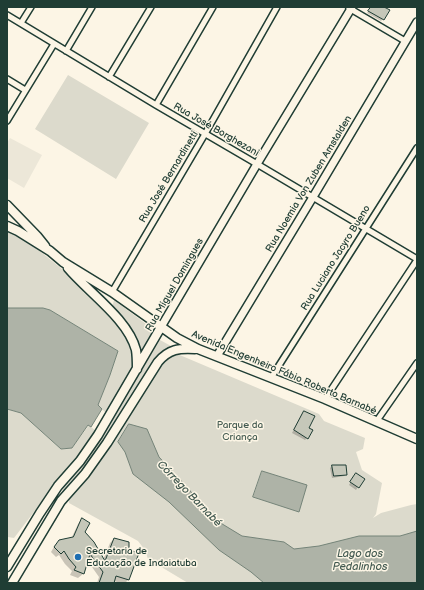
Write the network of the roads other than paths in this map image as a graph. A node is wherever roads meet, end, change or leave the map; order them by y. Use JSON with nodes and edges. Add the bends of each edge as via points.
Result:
{"nodes":[{"id":1,"x":31,"y":7,"type":"edge"},
{"id":2,"x":92,"y":7,"type":"edge"},
{"id":3,"x":151,"y":7,"type":"edge"},
{"id":4,"x":213,"y":7,"type":"edge"},
{"id":5,"x":277,"y":7,"type":"edge"},
{"id":6,"x":350,"y":8,"type":"edge"},
{"id":7,"x":7,"y":15,"type":"edge"},
{"id":8,"x":417,"y":22,"type":"edge"},
{"id":9,"x":21,"y":23,"type":"junction"},
{"id":10,"x":405,"y":41,"type":"junction"},
{"id":11,"x":54,"y":44,"type":"junction"},
{"id":12,"x":66,"y":51,"type":"junction"},
{"id":13,"x":109,"y":77,"type":"junction"},
{"id":14,"x":7,"y":79,"type":"edge"},
{"id":15,"x":26,"y":90,"type":"junction"},
{"id":16,"x":156,"y":105,"type":"junction"},
{"id":17,"x":7,"y":121,"type":"edge"},
{"id":18,"x":205,"y":134,"type":"junction"},
{"id":19,"x":417,"y":148,"type":"edge"},
{"id":20,"x":258,"y":164,"type":"junction"},
{"id":21,"x":313,"y":197,"type":"junction"},
{"id":22,"x":7,"y":205,"type":"edge"},
{"id":23,"x":7,"y":226,"type":"edge"},
{"id":24,"x":366,"y":228,"type":"junction"},
{"id":25,"x":50,"y":252,"type":"junction"},
{"id":26,"x":417,"y":259,"type":"edge"},
{"id":27,"x":63,"y":262,"type":"junction"},
{"id":28,"x":112,"y":292,"type":"junction"},
{"id":29,"x":161,"y":327,"type":"junction"},
{"id":30,"x":198,"y":349,"type":"junction"},
{"id":31,"x":217,"y":356,"type":"junction"},
{"id":32,"x":417,"y":363,"type":"edge"},
{"id":33,"x":136,"y":370,"type":"junction"},
{"id":34,"x":271,"y":378,"type":"junction"},
{"id":35,"x":325,"y":399,"type":"junction"},
{"id":36,"x":376,"y":422,"type":"junction"},
{"id":37,"x":417,"y":439,"type":"edge"},
{"id":38,"x":7,"y":567,"type":"edge"},
{"id":39,"x":12,"y":583,"type":"edge"}],
"edges":[{"from":1,"to":9,"type":"street"},
{"from":2,"to":12,"type":"street"},
{"from":3,"to":13,"type":"street"},
{"from":4,"to":16,"type":"street"},
{"from":5,"to":18,"type":"street","name":"Rua José Bernardinetti"},
{"from":6,"to":10,"type":"street"},
{"from":6,"to":20,"type":"main road","name":"Rua Miguel Domingues"},
{"from":7,"to":9,"type":"street","name":"Rua José Borghezani"},
{"from":8,"to":10,"type":"main road","name":"Rua Noemia Von Zuben Amstalden"},
{"from":9,"to":11,"type":"street","name":"Rua José Borghezani"},
{"from":10,"to":21,"type":"main road","name":"Rua Noemia Von Zuben Amstalden"},
{"from":11,"to":12,"type":"street","name":"Rua José Borghezani"},
{"from":11,"to":15,"type":"street"},
{"from":12,"to":13,"type":"street","name":"Rua José Borghezani"},
{"from":13,"to":16,"type":"street","name":"Rua José Borghezani"},
{"from":14,"to":15,"type":"street"},
{"from":15,"to":17,"type":"street"},
{"from":16,"to":18,"type":"street","name":"Rua José Borghezani"},
{"from":18,"to":20,"type":"street","name":"Rua José Borghezani"},
{"from":18,"to":28,"type":"street","name":"Rua José Bernardinetti"},
{"from":19,"to":24,"type":"street","name":"Rua Luciano Jacyro Bueno"},
{"from":20,"to":21,"type":"street","name":"Rua José Borghezani"},
{"from":20,"to":29,"type":"main road","name":"Rua Miguel Domingues"},
{"from":21,"to":24,"type":"street","name":"Rua José Borghezani"},
{"from":21,"to":31,"type":"main road","name":"Rua Noemia Von Zuben Amstalden"},
{"from":22,"to":25,"type":"main road"},
{"from":23,"to":25,"type":"main road","name":"Avenida Engenheiro Fábio Roberto Barnabé"},
{"from":24,"to":26,"type":"street","name":"Rua José Borghezani"},
{"from":24,"to":34,"type":"street","name":"Rua Luciano Jacyro Bueno"},
{"from":25,"to":27,"type":"main road","name":"Avenida Engenheiro Fábio Roberto Barnabé"},
{"from":26,"to":35,"type":"street"},
{"from":27,"to":28,"type":"main road","name":"Avenida Engenheiro Fábio Roberto Barnabé"},
{"from":27,"to":33,"type":"main road","via":[[122,323],[136,350]]},
{"from":28,"to":29,"type":"main road","name":"Avenida Engenheiro Fábio Roberto Barnabé"},
{"from":29,"to":30,"type":"main road","name":"Avenida Engenheiro Fábio Roberto Barnabé"},
{"from":29,"to":33,"type":"main road","name":"Rua Miguel Domingues"},
{"from":30,"to":31,"type":"main road","name":"Avenida Engenheiro Fábio Roberto Barnabé"},
{"from":30,"to":39,"type":"main road","via":[[179,348],[167,353],[158,362],[107,443],[85,474],[61,501]]},
{"from":31,"to":34,"type":"main road","name":"Avenida Engenheiro Fábio Roberto Barnabé"},
{"from":32,"to":36,"type":"street"},
{"from":33,"to":38,"type":"main road","name":"Rua Miguel Domingues","via":[[98,435],[40,512]]},
{"from":34,"to":35,"type":"main road","name":"Avenida Engenheiro Fábio Roberto Barnabé"},
{"from":35,"to":36,"type":"main road","name":"Avenida Engenheiro Fábio Roberto Barnabé"},
{"from":36,"to":37,"type":"main road","name":"Avenida Engenheiro Fábio Roberto Barnabé"}]}
